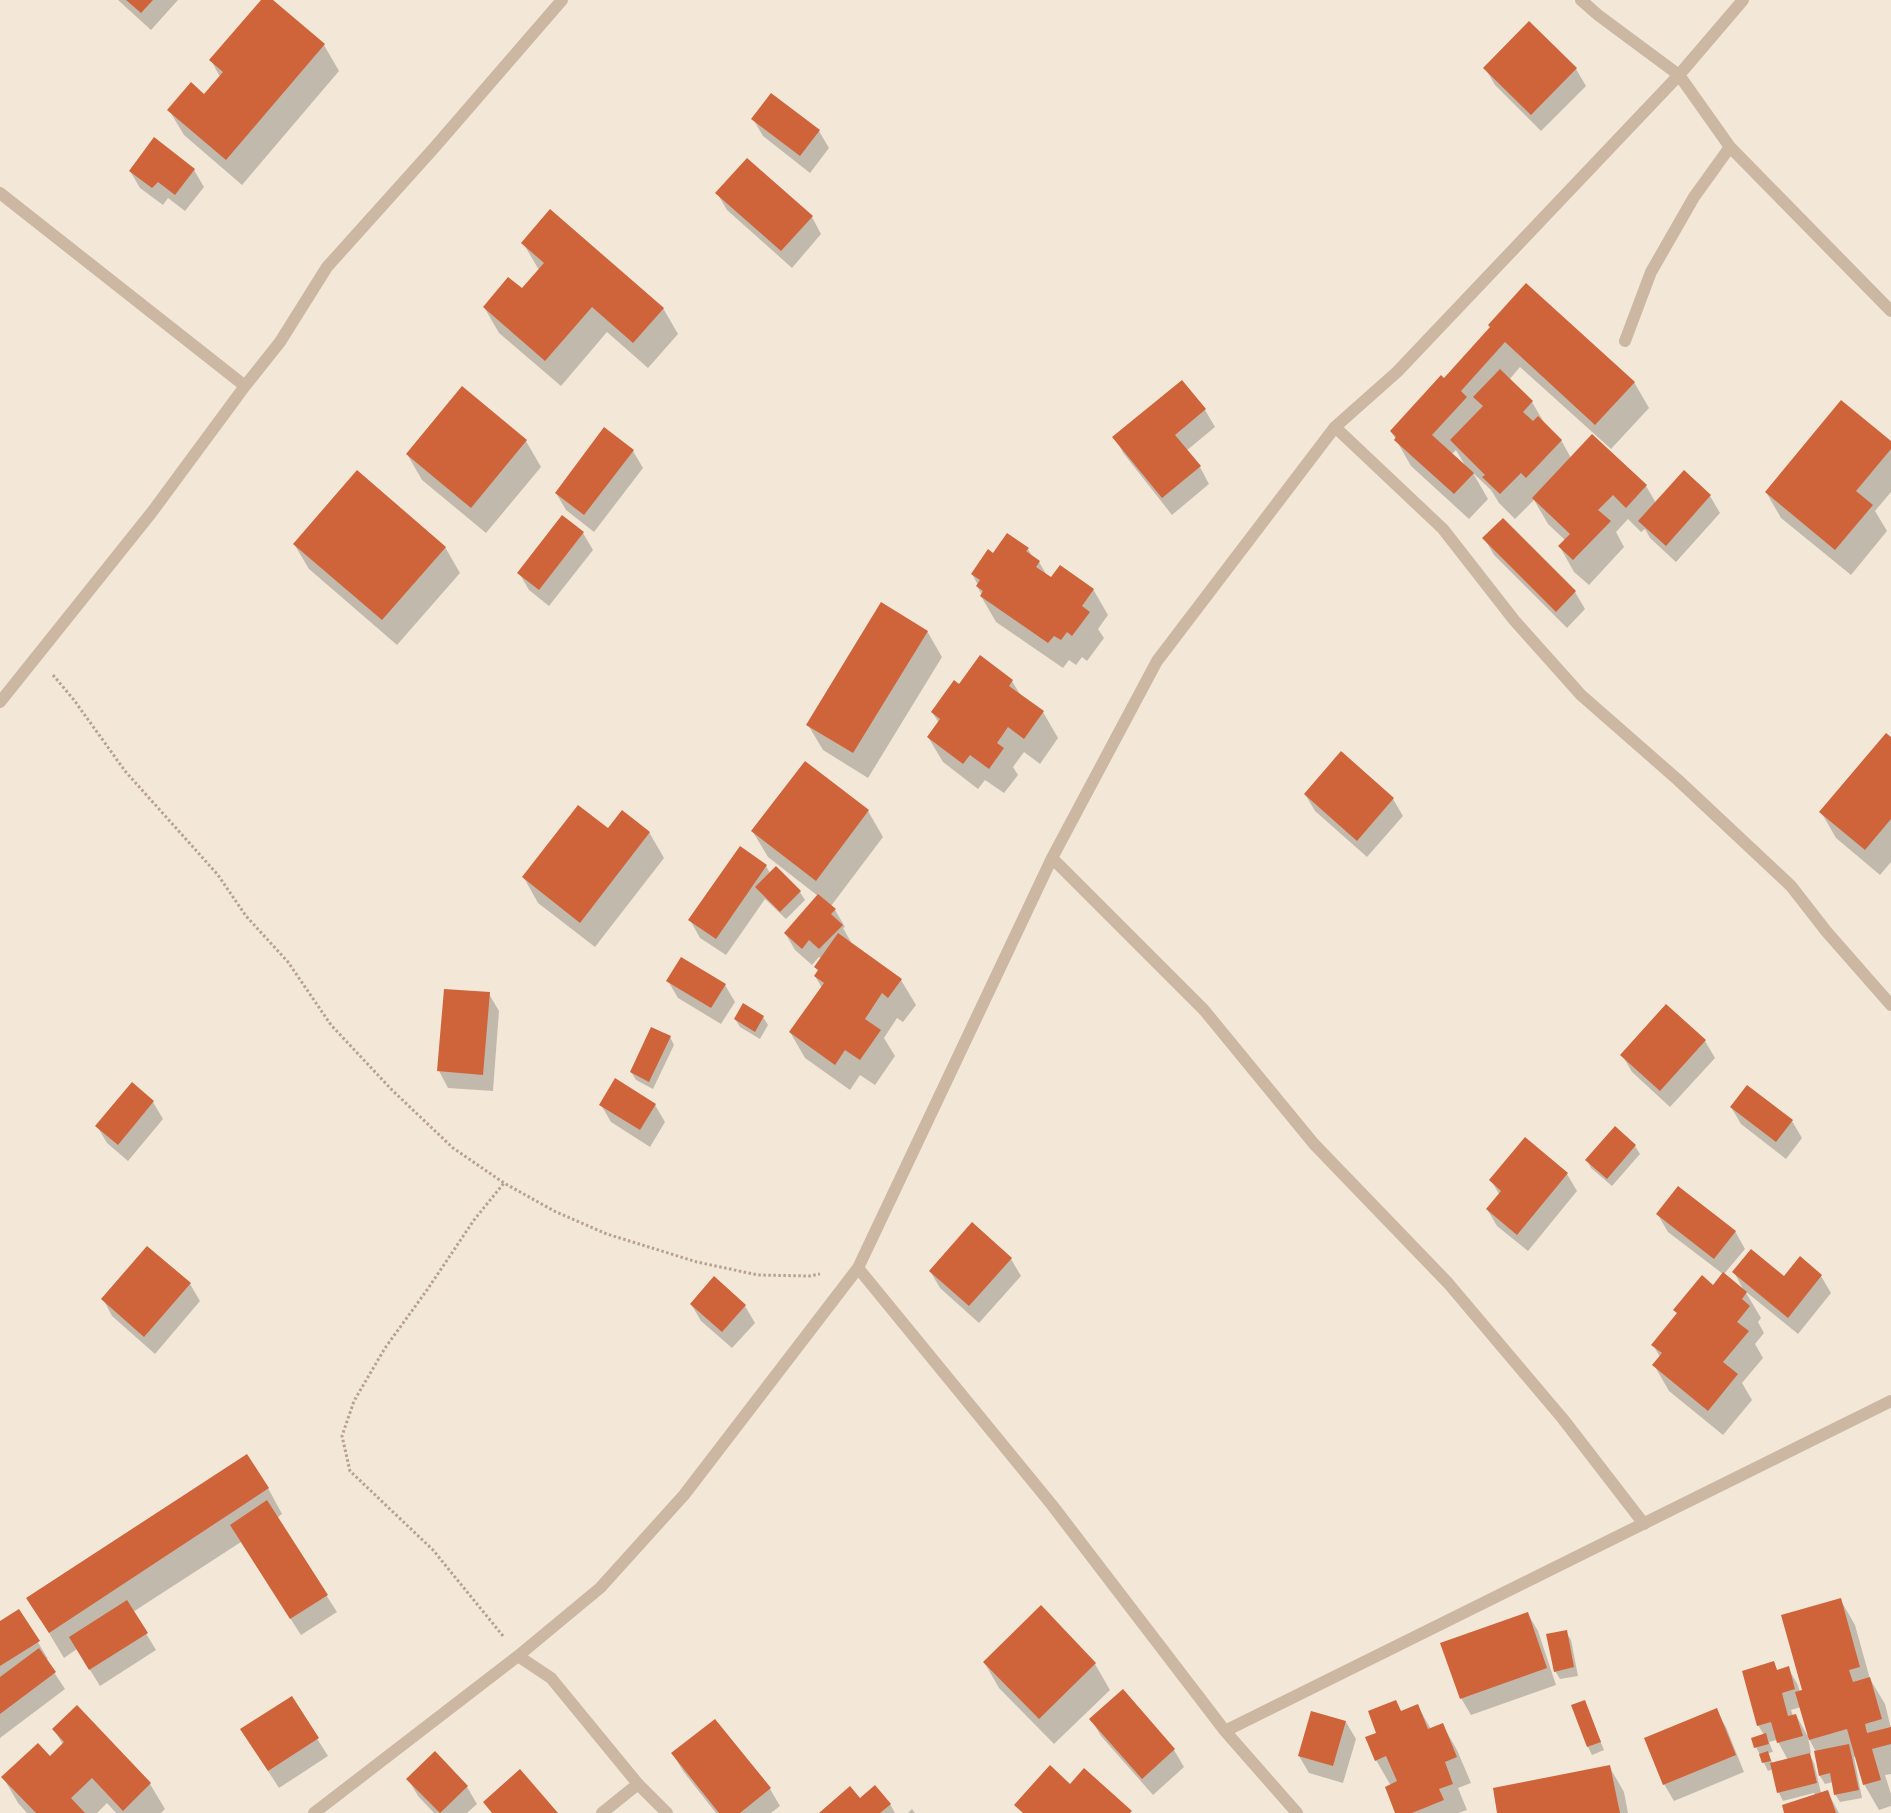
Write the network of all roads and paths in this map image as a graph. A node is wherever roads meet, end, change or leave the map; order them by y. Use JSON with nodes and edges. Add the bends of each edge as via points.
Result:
{"nodes":[{"id":1,"x":562,"y":0,"type":"edge"},
{"id":2,"x":1581,"y":0,"type":"edge"},
{"id":3,"x":1743,"y":0,"type":"edge"},
{"id":4,"x":1679,"y":75,"type":"junction"},
{"id":5,"x":1730,"y":147,"type":"junction"},
{"id":6,"x":0,"y":193,"type":"edge"},
{"id":7,"x":1891,"y":312,"type":"edge"},
{"id":8,"x":1625,"y":341,"type":"dead end"},
{"id":9,"x":245,"y":386,"type":"junction"},
{"id":10,"x":1334,"y":427,"type":"junction"},
{"id":11,"x":37,"y":656,"type":"junction"},
{"id":12,"x":0,"y":702,"type":"edge"},
{"id":13,"x":1052,"y":858,"type":"junction"},
{"id":14,"x":1891,"y":1005,"type":"edge"},
{"id":15,"x":504,"y":1183,"type":"junction"},
{"id":16,"x":858,"y":1268,"type":"junction"},
{"id":17,"x":1891,"y":1402,"type":"edge"},
{"id":18,"x":1644,"y":1524,"type":"junction"},
{"id":19,"x":518,"y":1656,"type":"junction"},
{"id":20,"x":1225,"y":1731,"type":"junction"},
{"id":21,"x":638,"y":1784,"type":"junction"},
{"id":22,"x":314,"y":1813,"type":"edge"},
{"id":23,"x":602,"y":1813,"type":"edge"},
{"id":24,"x":667,"y":1813,"type":"edge"},
{"id":25,"x":1297,"y":1813,"type":"edge"}],
"edges":[{"from":1,"to":9,"type":"street","via":[[327,267],[280,342]]},
{"from":2,"to":4,"type":"street"},
{"from":3,"to":4,"type":"street"},
{"from":4,"to":5,"type":"street"},
{"from":4,"to":10,"type":"street","via":[[1397,372]]},
{"from":5,"to":7,"type":"street"},
{"from":5,"to":8,"type":"street","via":[[1694,197],[1651,272]]},
{"from":6,"to":9,"type":"street"},
{"from":9,"to":11,"type":"street","via":[[152,512]]},
{"from":10,"to":13,"type":"street","via":[[1156,662]]},
{"from":10,"to":14,"type":"street","via":[[1442,529],[1514,620],[1581,695],[1792,886],[1826,931]]},
{"from":11,"to":12,"type":"street"},
{"from":11,"to":15,"type":"path","via":[[74,700],[125,771],[218,875],[246,916],[288,962],[331,1025],[453,1148]]},
{"from":13,"to":16,"type":"street"},
{"from":13,"to":18,"type":"street","via":[[1204,1010],[1314,1144],[1448,1283],[1563,1419]]},
{"from":15,"to":16,"type":"path","via":[[556,1212],[607,1234],[697,1262],[758,1275],[809,1276]]},
{"from":15,"to":19,"type":"path","via":[[474,1220],[385,1348],[354,1401],[342,1436],[350,1471],[433,1550]]},
{"from":16,"to":19,"type":"street","via":[[684,1494],[600,1588]]},
{"from":16,"to":20,"type":"street","via":[[1052,1504]]},
{"from":17,"to":18,"type":"street"},
{"from":18,"to":20,"type":"street"},
{"from":19,"to":21,"type":"street","via":[[551,1678]]},
{"from":19,"to":22,"type":"street"},
{"from":20,"to":25,"type":"street"},
{"from":21,"to":23,"type":"street"},
{"from":21,"to":24,"type":"street"}]}
